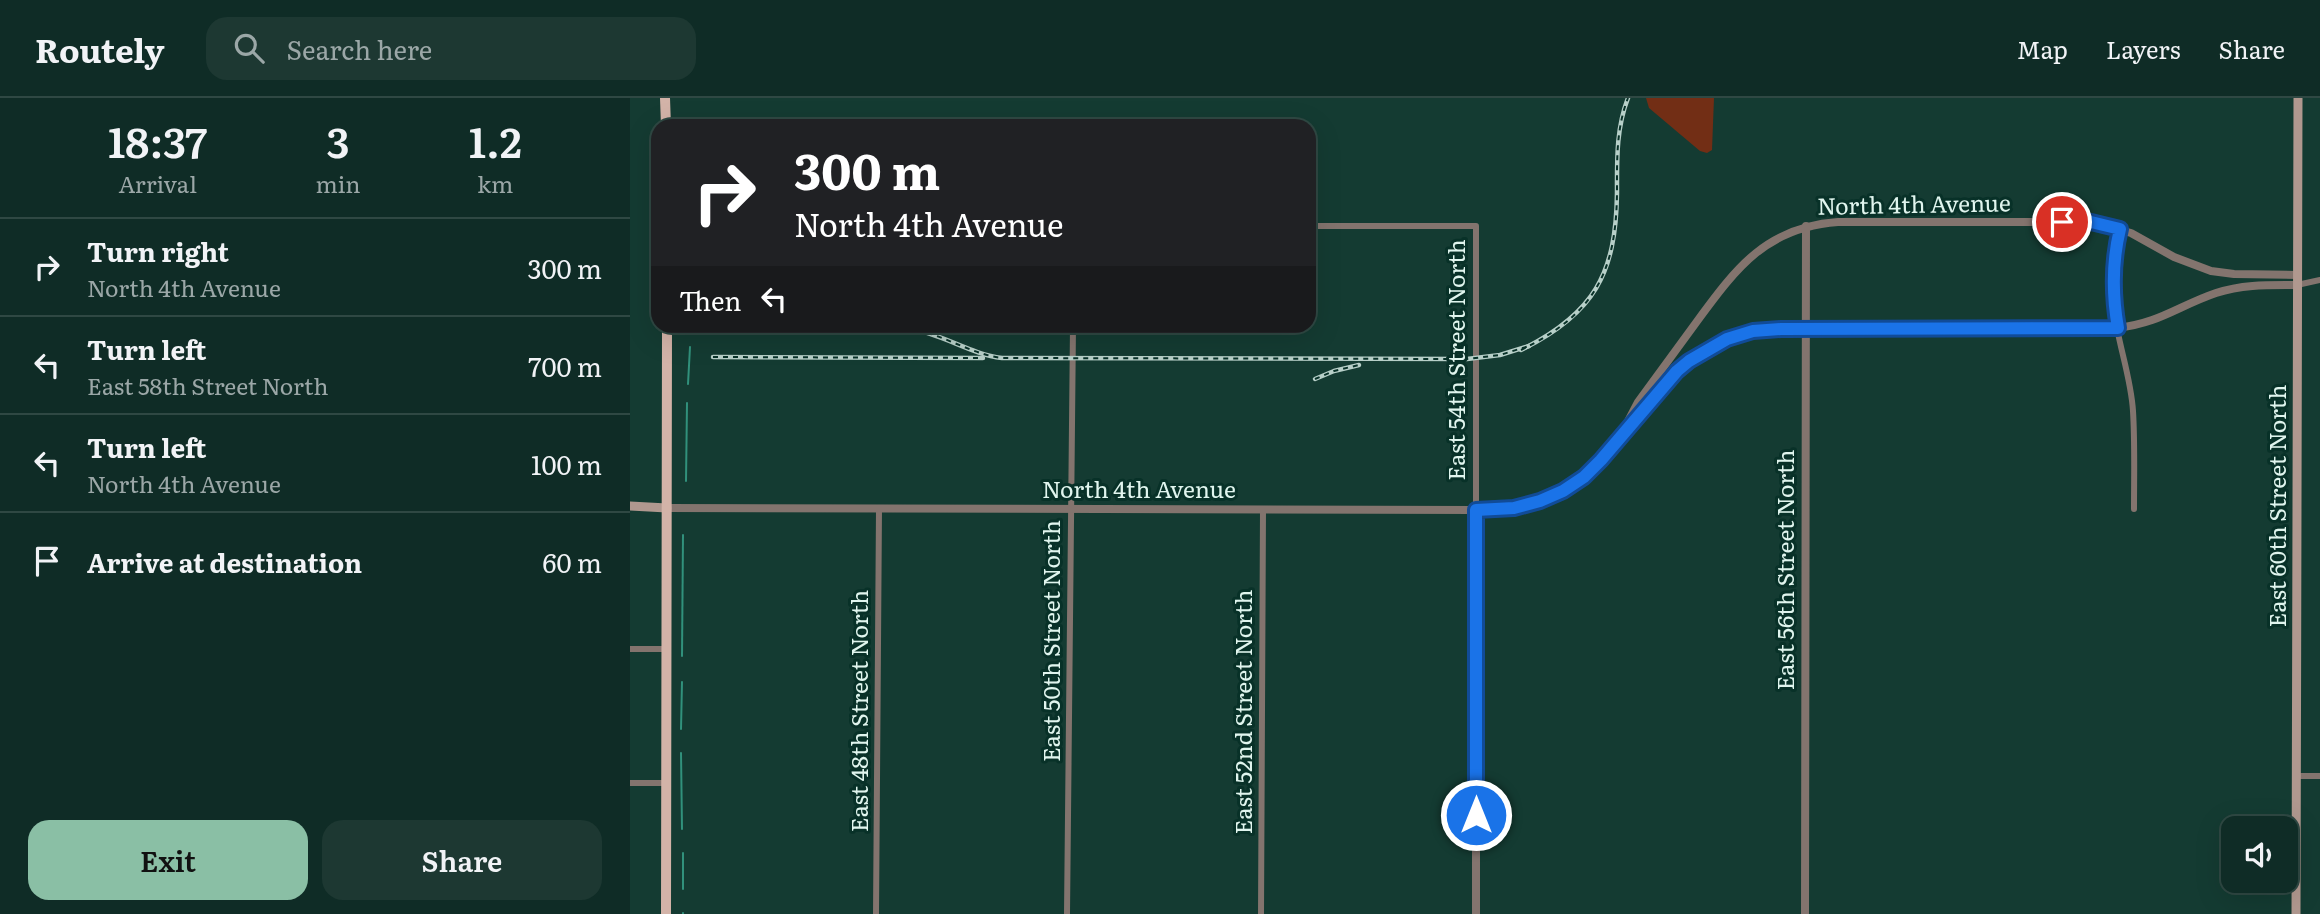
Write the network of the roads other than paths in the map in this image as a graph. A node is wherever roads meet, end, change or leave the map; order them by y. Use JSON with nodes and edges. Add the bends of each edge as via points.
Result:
{"nodes":[{"id":1,"x":665,"y":98,"type":"edge"},
{"id":2,"x":2298,"y":98,"type":"edge"},
{"id":3,"x":666,"y":119,"type":"edge"},
{"id":4,"x":1316,"y":226,"type":"edge"},
{"id":5,"x":1806,"y":226,"type":"junction"},
{"id":6,"x":2120,"y":229,"type":"junction"},
{"id":7,"x":2297,"y":275,"type":"junction"},
{"id":8,"x":2319,"y":280,"type":"edge"},
{"id":9,"x":2297,"y":285,"type":"junction"},
{"id":10,"x":2118,"y":328,"type":"junction"},
{"id":11,"x":1806,"y":329,"type":"junction"},
{"id":12,"x":667,"y":333,"type":"edge"},
{"id":13,"x":1073,"y":333,"type":"edge"},
{"id":14,"x":1622,"y":435,"type":"junction"},
{"id":15,"x":630,"y":506,"type":"edge"},
{"id":16,"x":667,"y":508,"type":"junction"},
{"id":17,"x":879,"y":509,"type":"junction"},
{"id":18,"x":1071,"y":509,"type":"junction"},
{"id":19,"x":2134,"y":509,"type":"dead end"},
{"id":20,"x":1263,"y":510,"type":"junction"},
{"id":21,"x":1476,"y":510,"type":"junction"},
{"id":22,"x":630,"y":649,"type":"edge"},
{"id":23,"x":666,"y":649,"type":"junction"},
{"id":24,"x":2297,"y":776,"type":"junction"},
{"id":25,"x":2320,"y":776,"type":"edge"},
{"id":26,"x":630,"y":783,"type":"edge"},
{"id":27,"x":666,"y":783,"type":"junction"},
{"id":28,"x":666,"y":914,"type":"edge"},
{"id":29,"x":876,"y":914,"type":"edge"},
{"id":30,"x":1067,"y":914,"type":"edge"},
{"id":31,"x":1261,"y":914,"type":"edge"},
{"id":32,"x":1476,"y":914,"type":"edge"},
{"id":33,"x":1805,"y":914,"type":"edge"},
{"id":34,"x":2296,"y":914,"type":"edge"}],
"edges":[{"from":1,"to":3,"type":"main road"},
{"from":2,"to":7,"type":"main road","name":"East 60th Street North"},
{"from":4,"to":21,"type":"street","name":"East 54th Street North","via":[[1476,226]]},
{"from":5,"to":6,"type":"street","name":"North 4th Avenue","via":[[1838,222],[2074,222]]},
{"from":5,"to":11,"type":"street","name":"East 56th Street North"},
{"from":5,"to":14,"type":"street","name":"North 4th Avenue","via":[[1770,242],[1739,266],[1638,402]]},
{"from":6,"to":7,"type":"street","name":"North 4th Avenue","via":[[2211,271]]},
{"from":6,"to":10,"type":"street","via":[[2113,269]]},
{"from":7,"to":8,"type":"street"},
{"from":7,"to":9,"type":"main road","name":"East 60th Street North"},
{"from":8,"to":9,"type":"street"},
{"from":9,"to":10,"type":"street","name":"North 4th Avenue","via":[[2231,289],[2157,320]]},
{"from":9,"to":24,"type":"main road","name":"East 60th Street North"},
{"from":10,"to":11,"type":"street","name":"North 4th Avenue"},
{"from":10,"to":19,"type":"street","via":[[2133,412]]},
{"from":11,"to":14,"type":"street","name":"North 4th Avenue","via":[[1753,331],[1704,350],[1677,371]]},
{"from":11,"to":33,"type":"street","name":"East 56th Street North"},
{"from":12,"to":16,"type":"main road"},
{"from":13,"to":18,"type":"street","name":"East 50th Street North"},
{"from":14,"to":21,"type":"street","name":"North 4th Avenue","via":[[1594,468],[1563,491],[1514,508]]},
{"from":15,"to":16,"type":"main road","name":"North 4th Avenue"},
{"from":16,"to":17,"type":"street","name":"North 4th Avenue"},
{"from":16,"to":23,"type":"main road"},
{"from":17,"to":18,"type":"street","name":"North 4th Avenue"},
{"from":17,"to":29,"type":"street","name":"East 48th Street North"},
{"from":18,"to":20,"type":"street","name":"North 4th Avenue"},
{"from":18,"to":30,"type":"street","name":"East 50th Street North"},
{"from":20,"to":21,"type":"street","name":"North 4th Avenue"},
{"from":20,"to":31,"type":"street","name":"East 52nd Street North"},
{"from":21,"to":32,"type":"street","name":"East 54th Street North"},
{"from":22,"to":23,"type":"street"},
{"from":23,"to":27,"type":"main road"},
{"from":24,"to":25,"type":"street"},
{"from":24,"to":34,"type":"main road","name":"East 60th Street North"},
{"from":26,"to":27,"type":"street"},
{"from":27,"to":28,"type":"main road"}]}
